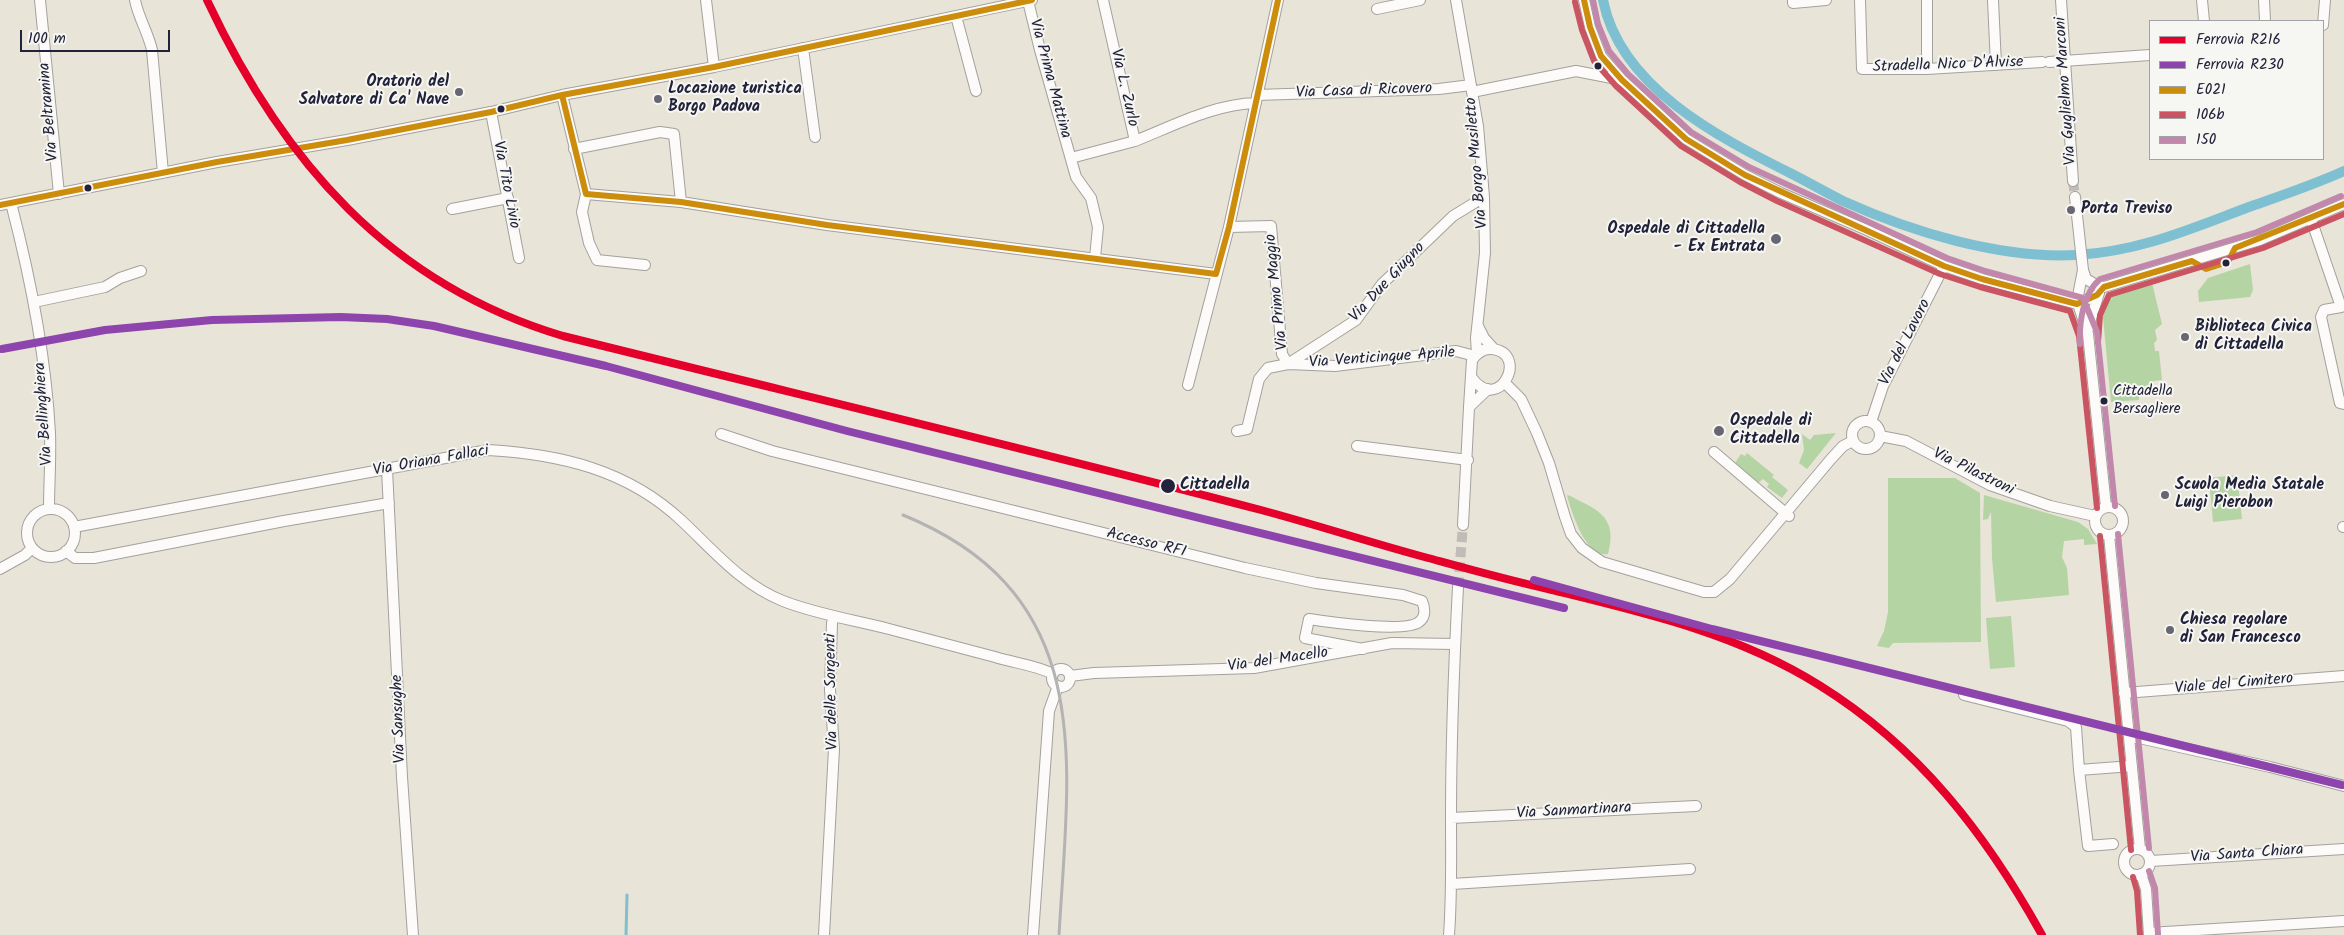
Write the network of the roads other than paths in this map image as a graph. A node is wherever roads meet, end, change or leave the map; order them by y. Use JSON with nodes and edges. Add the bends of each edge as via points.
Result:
{"nodes":[{"id":1,"x":40,"y":0,"type":"edge"},
{"id":2,"x":127,"y":0,"type":"edge"},
{"id":3,"x":706,"y":0,"type":"edge"},
{"id":4,"x":1030,"y":0,"type":"edge"},
{"id":5,"x":1102,"y":0,"type":"edge"},
{"id":6,"x":1278,"y":0,"type":"edge"},
{"id":7,"x":1420,"y":0,"type":"edge"},
{"id":8,"x":1456,"y":0,"type":"edge"},
{"id":9,"x":1584,"y":0,"type":"edge"},
{"id":10,"x":1793,"y":0,"type":"edge"},
{"id":11,"x":1826,"y":0,"type":"edge"},
{"id":12,"x":1860,"y":0,"type":"edge"},
{"id":13,"x":1927,"y":0,"type":"edge"},
{"id":14,"x":1994,"y":0,"type":"edge"},
{"id":15,"x":2061,"y":0,"type":"edge"},
{"id":16,"x":2202,"y":0,"type":"edge"},
{"id":17,"x":2264,"y":0,"type":"edge"},
{"id":18,"x":2325,"y":0,"type":"edge"},
{"id":19,"x":136,"y":5,"type":"edge"},
{"id":20,"x":1377,"y":9,"type":"dead end"},
{"id":21,"x":956,"y":16,"type":"junction"},
{"id":22,"x":2204,"y":20,"type":"edge"},
{"id":23,"x":2265,"y":20,"type":"edge"},
{"id":24,"x":2323,"y":20,"type":"edge"},
{"id":25,"x":803,"y":48,"type":"junction"},
{"id":26,"x":2149,"y":55,"type":"edge"},
{"id":27,"x":2064,"y":60,"type":"junction"},
{"id":28,"x":1996,"y":65,"type":"junction"},
{"id":29,"x":714,"y":67,"type":"junction"},
{"id":30,"x":1927,"y":69,"type":"junction"},
{"id":31,"x":1622,"y":80,"type":"junction"},
{"id":32,"x":1472,"y":89,"type":"junction"},
{"id":33,"x":976,"y":91,"type":"dead end"},
{"id":34,"x":562,"y":95,"type":"junction"},
{"id":35,"x":1253,"y":100,"type":"junction"},
{"id":36,"x":491,"y":112,"type":"junction"},
{"id":37,"x":815,"y":137,"type":"dead end"},
{"id":38,"x":1135,"y":141,"type":"junction"},
{"id":39,"x":574,"y":149,"type":"junction"},
{"id":40,"x":1071,"y":158,"type":"junction"},
{"id":41,"x":163,"y":173,"type":"junction"},
{"id":42,"x":2073,"y":181,"type":"tunnel mouth"},
{"id":43,"x":59,"y":194,"type":"junction"},
{"id":44,"x":586,"y":194,"type":"junction"},
{"id":45,"x":1484,"y":197,"type":"junction"},
{"id":46,"x":2075,"y":197,"type":"tunnel mouth"},
{"id":47,"x":508,"y":198,"type":"junction"},
{"id":48,"x":681,"y":202,"type":"junction"},
{"id":49,"x":5,"y":204,"type":"edge"},
{"id":50,"x":2344,"y":204,"type":"edge"},
{"id":51,"x":452,"y":209,"type":"dead end"},
{"id":52,"x":2311,"y":219,"type":"junction"},
{"id":53,"x":1229,"y":226,"type":"junction"},
{"id":54,"x":520,"y":258,"type":"dead end"},
{"id":55,"x":1095,"y":258,"type":"junction"},
{"id":56,"x":645,"y":265,"type":"dead end"},
{"id":57,"x":1944,"y":266,"type":"junction"},
{"id":58,"x":2083,"y":268,"type":"junction"},
{"id":59,"x":141,"y":271,"type":"dead end"},
{"id":60,"x":1216,"y":274,"type":"junction"},
{"id":61,"x":2104,"y":286,"type":"junction"},
{"id":62,"x":2097,"y":295,"type":"junction"},
{"id":63,"x":34,"y":302,"type":"junction"},
{"id":64,"x":2077,"y":304,"type":"junction"},
{"id":65,"x":2342,"y":307,"type":"edge"},
{"id":66,"x":1478,"y":326,"type":"junction"},
{"id":67,"x":2087,"y":332,"type":"junction"},
{"id":68,"x":1494,"y":349,"type":"junction"},
{"id":69,"x":1476,"y":355,"type":"junction"},
{"id":70,"x":1288,"y":364,"type":"junction"},
{"id":71,"x":1472,"y":378,"type":"junction"},
{"id":72,"x":1505,"y":382,"type":"junction"},
{"id":73,"x":1188,"y":385,"type":"dead end"},
{"id":74,"x":1488,"y":389,"type":"junction"},
{"id":75,"x":2344,"y":404,"type":"edge"},
{"id":76,"x":1469,"y":407,"type":"junction"},
{"id":77,"x":1871,"y":422,"type":"junction"},
{"id":78,"x":1237,"y":431,"type":"dead end"},
{"id":79,"x":721,"y":434,"type":"dead end"},
{"id":80,"x":1880,"y":436,"type":"junction"},
{"id":81,"x":1854,"y":441,"type":"junction"},
{"id":82,"x":1357,"y":446,"type":"dead end"},
{"id":83,"x":1714,"y":452,"type":"dead end"},
{"id":84,"x":1468,"y":460,"type":"junction"},
{"id":85,"x":388,"y":469,"type":"junction"},
{"id":86,"x":389,"y":503,"type":"junction"},
{"id":87,"x":2106,"y":507,"type":"junction"},
{"id":88,"x":49,"y":509,"type":"junction"},
{"id":89,"x":1788,"y":516,"type":"junction"},
{"id":90,"x":2095,"y":516,"type":"junction"},
{"id":91,"x":1463,"y":525,"type":"tunnel mouth"},
{"id":92,"x":74,"y":527,"type":"junction"},
{"id":93,"x":2109,"y":535,"type":"junction"},
{"id":94,"x":32,"y":548,"type":"junction"},
{"id":95,"x":66,"y":551,"type":"junction"},
{"id":96,"x":0,"y":570,"type":"edge"},
{"id":97,"x":1458,"y":587,"type":"tunnel mouth"},
{"id":98,"x":834,"y":616,"type":"junction"},
{"id":99,"x":1455,"y":644,"type":"junction"},
{"id":100,"x":1362,"y":648,"type":"junction"},
{"id":101,"x":1053,"y":674,"type":"junction"},
{"id":102,"x":1070,"y":676,"type":"junction"},
{"id":103,"x":2344,"y":676,"type":"edge"},
{"id":104,"x":1058,"y":686,"type":"junction"},
{"id":105,"x":2124,"y":692,"type":"junction"},
{"id":106,"x":1964,"y":695,"type":"dead end"},
{"id":107,"x":2129,"y":738,"type":"junction"},
{"id":108,"x":2132,"y":766,"type":"junction"},
{"id":109,"x":2079,"y":770,"type":"junction"},
{"id":110,"x":2344,"y":786,"type":"edge"},
{"id":111,"x":1696,"y":806,"type":"dead end"},
{"id":112,"x":1451,"y":818,"type":"junction"},
{"id":113,"x":2113,"y":844,"type":"dead end"},
{"id":114,"x":2140,"y":848,"type":"junction"},
{"id":115,"x":2344,"y":848,"type":"edge"},
{"id":116,"x":2151,"y":861,"type":"junction"},
{"id":117,"x":1690,"y":869,"type":"dead end"},
{"id":118,"x":2141,"y":874,"type":"junction"},
{"id":119,"x":1452,"y":884,"type":"junction"},
{"id":120,"x":2344,"y":921,"type":"edge"},
{"id":121,"x":2149,"y":934,"type":"edge"},
{"id":122,"x":413,"y":935,"type":"edge"},
{"id":123,"x":824,"y":935,"type":"edge"},
{"id":124,"x":1032,"y":935,"type":"edge"},
{"id":125,"x":1449,"y":935,"type":"edge"}],
"edges":[{"from":1,"to":43,"type":"street","name":"Via Beltramina"},
{"from":2,"to":19,"type":"street"},
{"from":3,"to":29,"type":"street"},
{"from":4,"to":21,"type":"street"},
{"from":4,"to":40,"type":"street","name":"Via Prima Mattina","via":[[1040,50]]},
{"from":5,"to":38,"type":"street","name":"Via L. Zurlo"},
{"from":6,"to":35,"type":"street"},
{"from":7,"to":20,"type":"street"},
{"from":8,"to":32,"type":"street","name":"Via Borgo Musiletto"},
{"from":9,"to":31,"type":"street","via":[[1601,56]]},
{"from":10,"to":11,"type":"street","via":[[1793,3]]},
{"from":12,"to":30,"type":"street","name":"Stradella Nico D'Alvise","via":[[1862,69]]},
{"from":13,"to":30,"type":"street"},
{"from":14,"to":28,"type":"street"},
{"from":15,"to":27,"type":"street","name":"Via Guglielmo Marconi"},
{"from":16,"to":22,"type":"street"},
{"from":17,"to":23,"type":"street"},
{"from":18,"to":24,"type":"street"},
{"from":19,"to":41,"type":"street","via":[[152,50]]},
{"from":21,"to":25,"type":"street"},
{"from":21,"to":33,"type":"street"},
{"from":25,"to":29,"type":"street"},
{"from":25,"to":37,"type":"street"},
{"from":26,"to":27,"type":"street","name":"Stradella Nico D'Alvise"},
{"from":27,"to":28,"type":"street","name":"Stradella Nico D'Alvise"},
{"from":27,"to":42,"type":"street","name":"Via Guglielmo Marconi"},
{"from":28,"to":30,"type":"street","name":"Stradella Nico D'Alvise"},
{"from":29,"to":34,"type":"street"},
{"from":31,"to":32,"type":"street","name":"Via Casa di Ricovero","via":[[1576,71]]},
{"from":31,"to":57,"type":"street","via":[[1686,139],[1745,175]]},
{"from":32,"to":35,"type":"street","name":"Via Casa di Ricovero"},
{"from":32,"to":45,"type":"street","name":"Via Borgo Musiletto"},
{"from":34,"to":36,"type":"street"},
{"from":34,"to":39,"type":"street"},
{"from":35,"to":38,"type":"street","name":"Via L. Zurlo","via":[[1205,113]]},
{"from":35,"to":53,"type":"street"},
{"from":36,"to":41,"type":"street"},
{"from":36,"to":47,"type":"street","name":"Via Tito Livio"},
{"from":38,"to":40,"type":"street","name":"Via Prima Mattina"},
{"from":39,"to":44,"type":"street"},
{"from":39,"to":48,"type":"street","via":[[660,132],[674,134]]},
{"from":40,"to":55,"type":"street","name":"Via Prima Mattina","via":[[1076,178],[1091,198],[1096,217]]},
{"from":41,"to":43,"type":"street"},
{"from":43,"to":49,"type":"street"},
{"from":44,"to":48,"type":"street"},
{"from":44,"to":56,"type":"street","via":[[582,212],[589,243],[597,260]]},
{"from":45,"to":66,"type":"street","name":"Via Borgo Musiletto","via":[[1485,253]]},
{"from":45,"to":70,"type":"street","name":"Via Due Giugno","via":[[1453,216],[1382,284],[1356,320]]},
{"from":46,"to":58,"type":"street"},
{"from":47,"to":51,"type":"street"},
{"from":47,"to":54,"type":"street","name":"Via Tito Livio"},
{"from":48,"to":55,"type":"street","via":[[827,226]]},
{"from":49,"to":63,"type":"street","name":"Via Bellinghiera"},
{"from":50,"to":52,"type":"street"},
{"from":52,"to":61,"type":"street","via":[[2260,240]]},
{"from":52,"to":65,"type":"street"},
{"from":53,"to":60,"type":"street"},
{"from":53,"to":70,"type":"street","name":"Via Primo Maggio","via":[[1271,226],[1282,354]]},
{"from":55,"to":60,"type":"street"},
{"from":57,"to":64,"type":"street"},
{"from":57,"to":77,"type":"street","name":"Via del Lavoro","via":[[1883,386]]},
{"from":58,"to":61,"type":"street","via":[[2086,280]]},
{"from":58,"to":64,"type":"street"},
{"from":59,"to":63,"type":"street","via":[[105,286]]},
{"from":60,"to":73,"type":"street"},
{"from":61,"to":62,"type":"street"},
{"from":62,"to":64,"type":"street"},
{"from":62,"to":67,"type":"street"},
{"from":63,"to":88,"type":"street","name":"Via Bellinghiera","via":[[50,430]]},
{"from":64,"to":67,"type":"street"},
{"from":65,"to":75,"type":"street","via":[[2324,310],[2321,317],[2340,403]]},
{"from":66,"to":68,"type":"street"},
{"from":66,"to":69,"type":"street","name":"Via Borgo Musiletto"},
{"from":67,"to":87,"type":"street"},
{"from":68,"to":69,"type":"street"},
{"from":68,"to":72,"type":"street","via":[[1508,360],[1510,372]]},
{"from":69,"to":70,"type":"street","name":"Via Venticinque Aprile","via":[[1456,351],[1335,366]]},
{"from":69,"to":71,"type":"street","via":[[1470,369]]},
{"from":70,"to":78,"type":"street","name":"Via Primo Maggio","via":[[1268,368],[1259,379],[1247,428]]},
{"from":71,"to":74,"type":"street","via":[[1476,384]]},
{"from":71,"to":76,"type":"street"},
{"from":72,"to":74,"type":"street","via":[[1500,387]]},
{"from":72,"to":89,"type":"street","via":[[1521,399],[1542,442],[1571,534],[1582,548],[1602,562],[1693,590],[1714,592]]},
{"from":74,"to":76,"type":"street"},
{"from":76,"to":84,"type":"street"},
{"from":77,"to":80,"type":"street","via":[[1878,427]]},
{"from":77,"to":81,"type":"street","via":[[1863,421],[1856,425],[1852,432]]},
{"from":79,"to":100,"type":"street","name":"Accesso RFI","via":[[772,451],[1236,566],[1422,601],[1423,619],[1406,626],[1309,619],[1306,639]]},
{"from":80,"to":81,"type":"street","via":[[1874,446],[1867,449]]},
{"from":80,"to":90,"type":"street","name":"Via Pilastroni","via":[[1906,441],[1997,488],[2050,506]]},
{"from":81,"to":89,"type":"street","via":[[1843,446],[1830,459]]},
{"from":82,"to":84,"type":"street"},
{"from":83,"to":89,"type":"street"},
{"from":84,"to":91,"type":"street"},
{"from":85,"to":86,"type":"street","name":"Via Sansughe"},
{"from":85,"to":92,"type":"street","name":"Via Oriana Fallaci"},
{"from":85,"to":98,"type":"street","name":"Via Oriana Fallaci","via":[[488,450],[526,452],[601,470],[661,504],[734,571],[755,586],[782,600]]},
{"from":86,"to":95,"type":"street","via":[[94,558],[74,558]]},
{"from":86,"to":122,"type":"street","name":"Via Sansughe"},
{"from":87,"to":90,"type":"street"},
{"from":87,"to":93,"type":"street","via":[[2117,509],[2123,519],[2119,530]]},
{"from":88,"to":92,"type":"street","via":[[65,513]]},
{"from":88,"to":94,"type":"street","via":[[39,512],[29,524],[27,534]]},
{"from":90,"to":93,"type":"street","via":[[2096,527]]},
{"from":92,"to":95,"type":"street","via":[[72,544]]},
{"from":93,"to":105,"type":"street"},
{"from":94,"to":95,"type":"street","via":[[49,557]]},
{"from":94,"to":96,"type":"street"},
{"from":97,"to":99,"type":"street"},
{"from":98,"to":101,"type":"street","name":"Via delle Sorgenti"},
{"from":98,"to":123,"type":"street","name":"Via delle Sorgenti","via":[[830,690],[834,749]]},
{"from":99,"to":100,"type":"street","name":"Via del Macello","via":[[1392,643]]},
{"from":99,"to":112,"type":"street"},
{"from":100,"to":102,"type":"street","name":"Via del Macello","via":[[1254,668]]},
{"from":101,"to":102,"type":"street","name":"Via del Macello","via":[[1061,669]]},
{"from":101,"to":104,"type":"street","via":[[1053,682]]},
{"from":102,"to":104,"type":"street","via":[[1067,685]]},
{"from":103,"to":105,"type":"street","name":"Viale del Cimitero"},
{"from":104,"to":124,"type":"street","via":[[1049,711]]},
{"from":105,"to":107,"type":"street"},
{"from":106,"to":109,"type":"street","via":[[2068,721],[2076,727]]},
{"from":107,"to":108,"type":"street"},
{"from":107,"to":110,"type":"street"},
{"from":108,"to":109,"type":"street"},
{"from":108,"to":114,"type":"street"},
{"from":109,"to":113,"type":"street","via":[[2088,846]]},
{"from":111,"to":112,"type":"street","name":"Via Sanmartinara"},
{"from":112,"to":119,"type":"street"},
{"from":114,"to":116,"type":"street"},
{"from":114,"to":118,"type":"street","via":[[2129,852],[2124,862],[2129,872]]},
{"from":115,"to":116,"type":"street","name":"Via Santa Chiara"},
{"from":116,"to":118,"type":"street","via":[[2147,871]]},
{"from":117,"to":119,"type":"street"},
{"from":118,"to":121,"type":"street","via":[[2146,889]]},
{"from":119,"to":125,"type":"street"},
{"from":120,"to":121,"type":"street"}]}
